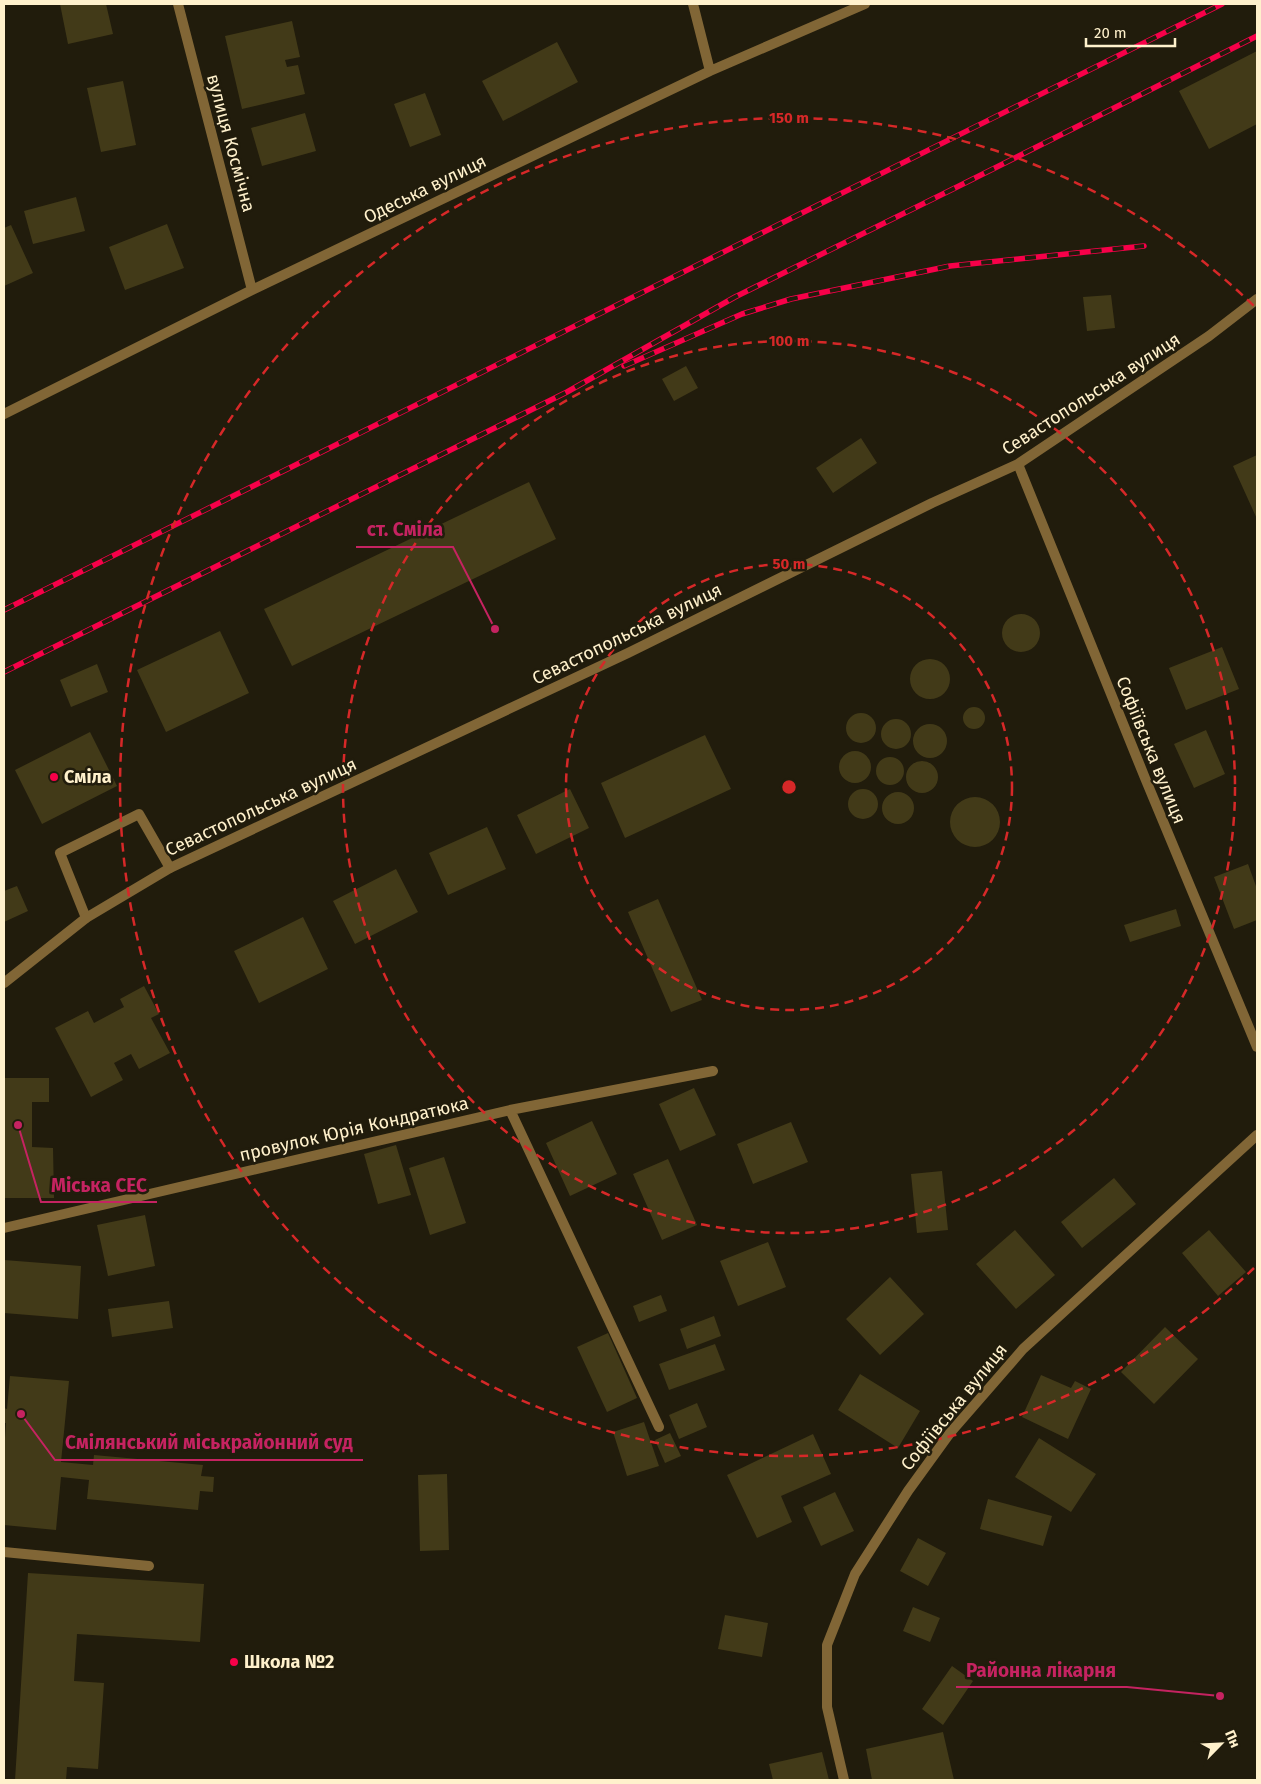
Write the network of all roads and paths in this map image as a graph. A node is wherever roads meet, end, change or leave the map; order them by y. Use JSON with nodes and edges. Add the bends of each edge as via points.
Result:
{"nodes":[{"id":1,"x":178,"y":4,"type":"edge"},
{"id":2,"x":693,"y":4,"type":"edge"},
{"id":3,"x":865,"y":4,"type":"edge"},
{"id":4,"x":710,"y":71,"type":"junction"},
{"id":5,"x":252,"y":290,"type":"junction"},
{"id":6,"x":1257,"y":299,"type":"edge"},
{"id":7,"x":4,"y":414,"type":"edge"},
{"id":8,"x":1018,"y":464,"type":"junction"},
{"id":9,"x":170,"y":868,"type":"junction"},
{"id":10,"x":86,"y":918,"type":"junction"},
{"id":11,"x":4,"y":983,"type":"edge"},
{"id":12,"x":1257,"y":1047,"type":"edge"},
{"id":13,"x":713,"y":1071,"type":"dead end"},
{"id":14,"x":510,"y":1110,"type":"junction"},
{"id":15,"x":1257,"y":1134,"type":"edge"},
{"id":16,"x":4,"y":1228,"type":"edge"},
{"id":17,"x":659,"y":1427,"type":"dead end"},
{"id":18,"x":4,"y":1552,"type":"edge"},
{"id":19,"x":150,"y":1566,"type":"dead end"},
{"id":20,"x":844,"y":1780,"type":"edge"}],
"edges":[{"from":1,"to":5,"type":"street","name":"вулиця Космічна"},
{"from":2,"to":4,"type":"street"},
{"from":3,"to":4,"type":"street","name":"Одеська вулиця"},
{"from":4,"to":5,"type":"street","name":"Одеська вулиця"},
{"from":5,"to":7,"type":"street","name":"Одеська вулиця"},
{"from":6,"to":8,"type":"street","name":"Севастопольська вулиця","via":[[1209,336]]},
{"from":8,"to":9,"type":"street","name":"Севастопольська вулиця","via":[[628,653]]},
{"from":8,"to":12,"type":"street","name":"Софіївська вулиця"},
{"from":9,"to":10,"type":"street","name":"Севастопольська вулиця"},
{"from":9,"to":10,"type":"street","via":[[139,814],[60,853]]},
{"from":10,"to":11,"type":"street","name":"Севастопольська вулиця"},
{"from":13,"to":14,"type":"street","name":"провулок Юрія Кондратюка"},
{"from":14,"to":16,"type":"street","name":"провулок Юрія Кондратюка"},
{"from":14,"to":17,"type":"street"},
{"from":15,"to":20,"type":"street","name":"Софіївська вулиця","via":[[1022,1349],[950,1433],[855,1574],[827,1645],[827,1707]]},
{"from":18,"to":19,"type":"street"}]}
